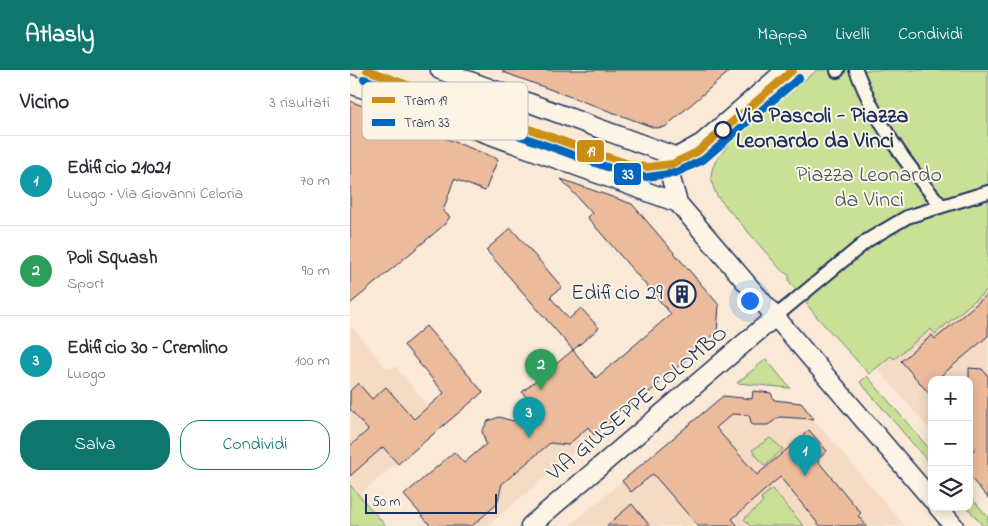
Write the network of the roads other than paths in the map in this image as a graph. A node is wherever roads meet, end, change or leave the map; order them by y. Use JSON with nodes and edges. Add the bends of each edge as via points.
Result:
{"nodes":[{"id":1,"x":440,"y":70,"type":"edge"},
{"id":2,"x":786,"y":70,"type":"edge"},
{"id":3,"x":856,"y":70,"type":"edge"},
{"id":4,"x":473,"y":82,"type":"edge"},
{"id":5,"x":350,"y":84,"type":"edge"},
{"id":6,"x":362,"y":88,"type":"edge"},
{"id":7,"x":528,"y":102,"type":"edge"},
{"id":8,"x":504,"y":140,"type":"edge"},
{"id":9,"x":677,"y":157,"type":"junction"},
{"id":10,"x":916,"y":178,"type":"junction"},
{"id":11,"x":902,"y":181,"type":"dead end"},
{"id":12,"x":988,"y":192,"type":"edge"},
{"id":13,"x":678,"y":203,"type":"junction"},
{"id":14,"x":941,"y":206,"type":"junction"},
{"id":15,"x":776,"y":316,"type":"junction"},
{"id":16,"x":928,"y":495,"type":"edge"},
{"id":17,"x":941,"y":511,"type":"edge"},
{"id":18,"x":530,"y":526,"type":"edge"},
{"id":19,"x":954,"y":526,"type":"edge"}],
"edges":[{"from":1,"to":4,"type":"street"},
{"from":2,"to":9,"type":"street","via":[[702,143]]},
{"from":3,"to":10,"type":"street","via":[[884,130]]},
{"from":5,"to":6,"type":"street"},
{"from":7,"to":9,"type":"street"},
{"from":8,"to":13,"type":"street"},
{"from":9,"to":13,"type":"street","via":[[670,175]]},
{"from":10,"to":11,"type":"street"},
{"from":10,"to":14,"type":"street"},
{"from":12,"to":14,"type":"street"},
{"from":13,"to":15,"type":"street"},
{"from":14,"to":15,"type":"street","via":[[907,217],[868,240]]},
{"from":15,"to":16,"type":"street"},
{"from":15,"to":18,"type":"street","name":"VIA GIUSEPPE COLOMBO"},
{"from":17,"to":19,"type":"street"}]}
